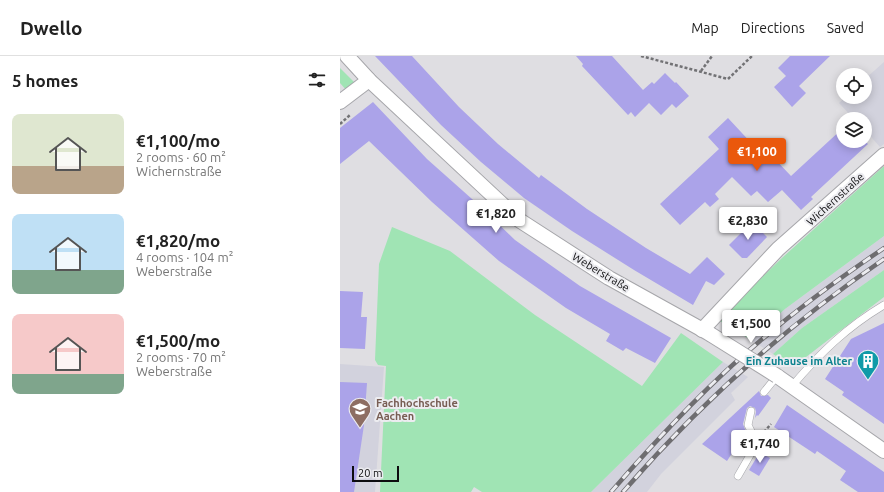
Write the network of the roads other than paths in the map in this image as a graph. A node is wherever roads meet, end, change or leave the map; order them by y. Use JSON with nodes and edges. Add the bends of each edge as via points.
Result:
{"nodes":[{"id":1,"x":347,"y":56,"type":"edge"},
{"id":2,"x":368,"y":80,"type":"junction"},
{"id":3,"x":340,"y":102,"type":"edge"},
{"id":4,"x":884,"y":155,"type":"edge"},
{"id":5,"x":884,"y":305,"type":"edge"},
{"id":6,"x":706,"y":332,"type":"junction"},
{"id":7,"x":777,"y":376,"type":"junction"},
{"id":8,"x":792,"y":386,"type":"junction"},
{"id":9,"x":764,"y":392,"type":"dead end"},
{"id":10,"x":751,"y":411,"type":"dead end"},
{"id":11,"x":884,"y":451,"type":"edge"},
{"id":12,"x":738,"y":476,"type":"dead end"}],
"edges":[{"from":1,"to":2,"type":"street","name":"Weberstraße"},
{"from":2,"to":3,"type":"street"},
{"from":2,"to":6,"type":"street","name":"Weberstraße","via":[[519,220],[609,278]]},
{"from":4,"to":6,"type":"street","name":"Wichernstraße","via":[[778,250]]},
{"from":5,"to":8,"type":"lane","via":[[840,335],[808,366]]},
{"from":6,"to":7,"type":"street","name":"Weberstraße","bridge":true},
{"from":7,"to":8,"type":"street","name":"Weberstraße"},
{"from":7,"to":9,"type":"lane"},
{"from":8,"to":11,"type":"street","name":"Weberstraße"},
{"from":10,"to":12,"type":"lane","via":[[748,425],[757,442]]}]}
